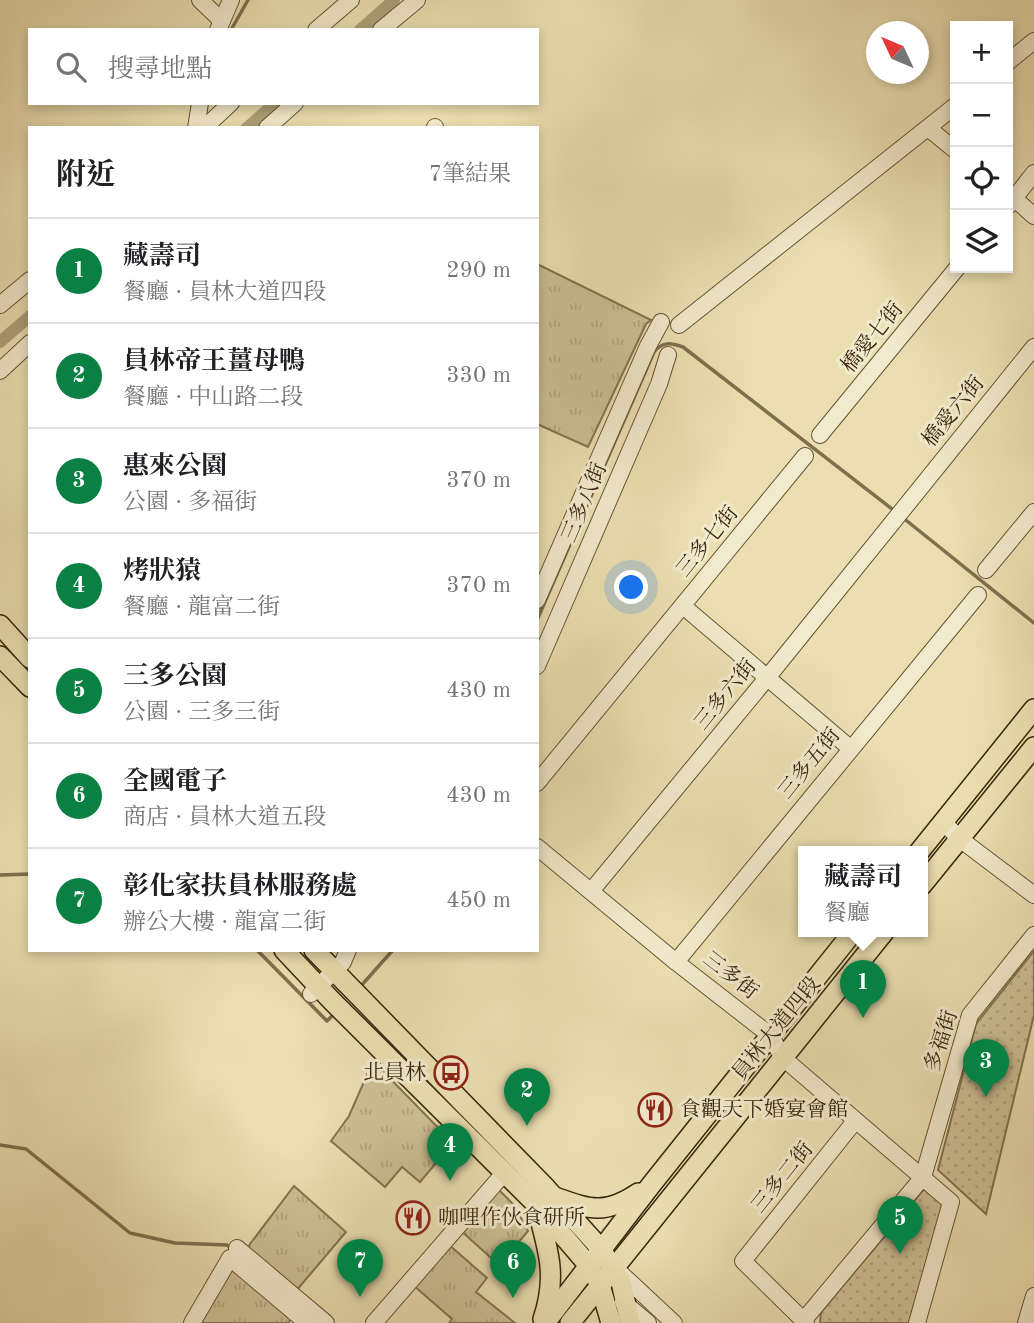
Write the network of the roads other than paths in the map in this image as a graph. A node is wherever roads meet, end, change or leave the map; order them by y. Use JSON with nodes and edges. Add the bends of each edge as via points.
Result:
{"nodes":[{"id":1,"x":200,"y":0,"type":"edge"},
{"id":2,"x":231,"y":0,"type":"edge"},
{"id":3,"x":351,"y":0,"type":"edge"},
{"id":4,"x":417,"y":0,"type":"edge"},
{"id":5,"x":220,"y":25,"type":"edge"},
{"id":6,"x":318,"y":28,"type":"edge"},
{"id":7,"x":383,"y":28,"type":"edge"},
{"id":8,"x":1034,"y":41,"type":"edge"},
{"id":9,"x":1013,"y":58,"type":"edge"},
{"id":10,"x":200,"y":105,"type":"edge"},
{"id":11,"x":229,"y":105,"type":"edge"},
{"id":12,"x":294,"y":105,"type":"edge"},
{"id":13,"x":950,"y":110,"type":"edge"},
{"id":14,"x":202,"y":126,"type":"edge"},
{"id":15,"x":203,"y":126,"type":"edge"},
{"id":16,"x":269,"y":126,"type":"edge"},
{"id":17,"x":928,"y":128,"type":"junction"},
{"id":18,"x":951,"y":147,"type":"edge"},
{"id":19,"x":1034,"y":173,"type":"edge"},
{"id":20,"x":1013,"y":196,"type":"edge"},
{"id":21,"x":1013,"y":201,"type":"edge"},
{"id":22,"x":1034,"y":216,"type":"edge"},
{"id":23,"x":953,"y":273,"type":"edge"},
{"id":24,"x":28,"y":282,"type":"edge"},
{"id":25,"x":0,"y":305,"type":"edge"},
{"id":26,"x":662,"y":322,"type":"dead end"},
{"id":27,"x":679,"y":325,"type":"dead end"},
{"id":28,"x":28,"y":344,"type":"edge"},
{"id":29,"x":1034,"y":347,"type":"edge"},
{"id":30,"x":668,"y":355,"type":"dead end"},
{"id":31,"x":0,"y":371,"type":"edge"},
{"id":32,"x":820,"y":435,"type":"dead end"},
{"id":33,"x":805,"y":456,"type":"dead end"},
{"id":34,"x":1034,"y":512,"type":"edge"},
{"id":35,"x":891,"y":525,"type":"joint"},
{"id":36,"x":986,"y":570,"type":"dead end"},
{"id":37,"x":539,"y":595,"type":"edge"},
{"id":38,"x":978,"y":595,"type":"dead end"},
{"id":39,"x":683,"y":606,"type":"junction"},
{"id":40,"x":0,"y":625,"type":"edge"},
{"id":41,"x":28,"y":655,"type":"edge"},
{"id":42,"x":0,"y":656,"type":"edge"},
{"id":43,"x":539,"y":661,"type":"edge"},
{"id":44,"x":27,"y":677,"type":"edge"},
{"id":45,"x":767,"y":678,"type":"junction"},
{"id":46,"x":1034,"y":709,"type":"edge"},
{"id":47,"x":1034,"y":747,"type":"edge"},
{"id":48,"x":850,"y":748,"type":"junction"},
{"id":49,"x":539,"y":781,"type":"edge"},
{"id":50,"x":943,"y":822,"type":"junction"},
{"id":51,"x":960,"y":839,"type":"junction"},
{"id":52,"x":924,"y":846,"type":"edge"},
{"id":53,"x":539,"y":848,"type":"edge"},
{"id":54,"x":928,"y":878,"type":"edge"},
{"id":55,"x":592,"y":890,"type":"junction"},
{"id":56,"x":1034,"y":895,"type":"edge"},
{"id":57,"x":1034,"y":935,"type":"edge"},
{"id":58,"x":849,"y":937,"type":"edge"},
{"id":59,"x":880,"y":937,"type":"edge"},
{"id":60,"x":286,"y":952,"type":"edge"},
{"id":61,"x":316,"y":952,"type":"edge"},
{"id":62,"x":347,"y":952,"type":"edge"},
{"id":63,"x":676,"y":962,"type":"junction"},
{"id":64,"x":334,"y":971,"type":"junction"},
{"id":65,"x":314,"y":990,"type":"junction"},
{"id":66,"x":771,"y":1036,"type":"junction"},
{"id":67,"x":782,"y":1058,"type":"junction"},
{"id":68,"x":855,"y":1121,"type":"junction"},
{"id":69,"x":505,"y":1172,"type":"junction"},
{"id":70,"x":923,"y":1177,"type":"junction"},
{"id":71,"x":651,"y":1185,"type":"junction"},
{"id":72,"x":544,"y":1200,"type":"junction"},
{"id":73,"x":601,"y":1249,"type":"junction"},
{"id":74,"x":233,"y":1253,"type":"junction"},
{"id":75,"x":590,"y":1267,"type":"junction"},
{"id":76,"x":613,"y":1267,"type":"junction"},
{"id":77,"x":600,"y":1285,"type":"junction"},
{"id":78,"x":1034,"y":1296,"type":"edge"},
{"id":79,"x":629,"y":1314,"type":"edge"},
{"id":80,"x":804,"y":1322,"type":"edge"},
{"id":81,"x":192,"y":1323,"type":"edge"},
{"id":82,"x":307,"y":1323,"type":"edge"},
{"id":83,"x":327,"y":1323,"type":"edge"},
{"id":84,"x":374,"y":1323,"type":"edge"},
{"id":85,"x":543,"y":1323,"type":"edge"},
{"id":86,"x":570,"y":1323,"type":"edge"},
{"id":87,"x":611,"y":1323,"type":"edge"},
{"id":88,"x":648,"y":1323,"type":"edge"},
{"id":89,"x":674,"y":1323,"type":"edge"},
{"id":90,"x":917,"y":1323,"type":"edge"},
{"id":91,"x":1026,"y":1323,"type":"edge"}],
"edges":[{"from":1,"to":5,"type":"street"},
{"from":2,"to":5,"type":"street"},
{"from":3,"to":6,"type":"street"},
{"from":4,"to":7,"type":"street"},
{"from":8,"to":9,"type":"street"},
{"from":10,"to":14,"type":"street"},
{"from":11,"to":15,"type":"street"},
{"from":12,"to":16,"type":"street"},
{"from":13,"to":17,"type":"street"},
{"from":17,"to":18,"type":"street"},
{"from":17,"to":27,"type":"street"},
{"from":19,"to":20,"type":"street"},
{"from":21,"to":22,"type":"street"},
{"from":23,"to":32,"type":"street","name":"橋愛七街"},
{"from":24,"to":25,"type":"street"},
{"from":26,"to":37,"type":"street"},
{"from":28,"to":31,"type":"street"},
{"from":29,"to":35,"type":"street","name":"橋愛六街"},
{"from":30,"to":43,"type":"street","name":"三多八街"},
{"from":33,"to":39,"type":"street","name":"三多七街"},
{"from":34,"to":36,"type":"street"},
{"from":35,"to":45,"type":"street","name":"三多六街"},
{"from":38,"to":48,"type":"street","name":"三多五街"},
{"from":39,"to":45,"type":"street"},
{"from":39,"to":49,"type":"street","name":"三多七街"},
{"from":40,"to":41,"type":"main road"},
{"from":42,"to":44,"type":"main road"},
{"from":45,"to":48,"type":"street"},
{"from":45,"to":55,"type":"street","name":"三多六街"},
{"from":46,"to":50,"type":"main road"},
{"from":47,"to":51,"type":"main road"},
{"from":48,"to":63,"type":"street","name":"三多五街"},
{"from":50,"to":51,"type":"street"},
{"from":50,"to":52,"type":"main road"},
{"from":51,"to":54,"type":"main road"},
{"from":51,"to":56,"type":"street"},
{"from":53,"to":55,"type":"street","name":"三多街"},
{"from":55,"to":63,"type":"street","name":"三多街"},
{"from":57,"to":70,"type":"street","name":"多福街","via":[[970,1014]]},
{"from":58,"to":66,"type":"main road","name":"員林大道四段"},
{"from":59,"to":67,"type":"main road","name":"員林大道四段"},
{"from":60,"to":65,"type":"main road"},
{"from":61,"to":64,"type":"main road"},
{"from":62,"to":64,"type":"street"},
{"from":63,"to":66,"type":"street","name":"三多街"},
{"from":64,"to":65,"type":"street"},
{"from":64,"to":72,"type":"main road"},
{"from":65,"to":69,"type":"main road","via":[[332,1001]]},
{"from":66,"to":67,"type":"street","name":"三多街"},
{"from":66,"to":71,"type":"main road","name":"員林大道四段"},
{"from":67,"to":68,"type":"street","name":"三多街"},
{"from":67,"to":76,"type":"main road","name":"員林大道四段"},
{"from":68,"to":70,"type":"street","name":"三多街"},
{"from":68,"to":80,"type":"street","name":"三多二街","via":[[743,1261]]},
{"from":69,"to":72,"type":"main road"},
{"from":69,"to":84,"type":"street"},
{"from":70,"to":80,"type":"street"},
{"from":70,"to":90,"type":"street","name":"三多街","via":[[951,1202]]},
{"from":71,"to":72,"type":"main road","via":[[607,1209]]},
{"from":71,"to":73,"type":"main road","name":"員林大道四段"},
{"from":72,"to":73,"type":"main road"},
{"from":72,"to":75,"type":"main road"},
{"from":72,"to":85,"type":"main road","via":[[552,1279]]},
{"from":73,"to":75,"type":"main road","name":"員林大道四段"},
{"from":73,"to":76,"type":"main road"},
{"from":74,"to":81,"type":"street"},
{"from":74,"to":82,"type":"street"},
{"from":74,"to":83,"type":"street"},
{"from":75,"to":77,"type":"main road"},
{"from":75,"to":85,"type":"main road","name":"員林大道四段"},
{"from":76,"to":77,"type":"main road","name":"員林大道四段"},
{"from":76,"to":79,"type":"main road"},
{"from":76,"to":89,"type":"street"},
{"from":77,"to":79,"type":"street"},
{"from":77,"to":86,"type":"main road","name":"員林大道四段"},
{"from":77,"to":87,"type":"main road"},
{"from":78,"to":91,"type":"street"},
{"from":79,"to":88,"type":"street"}]}
